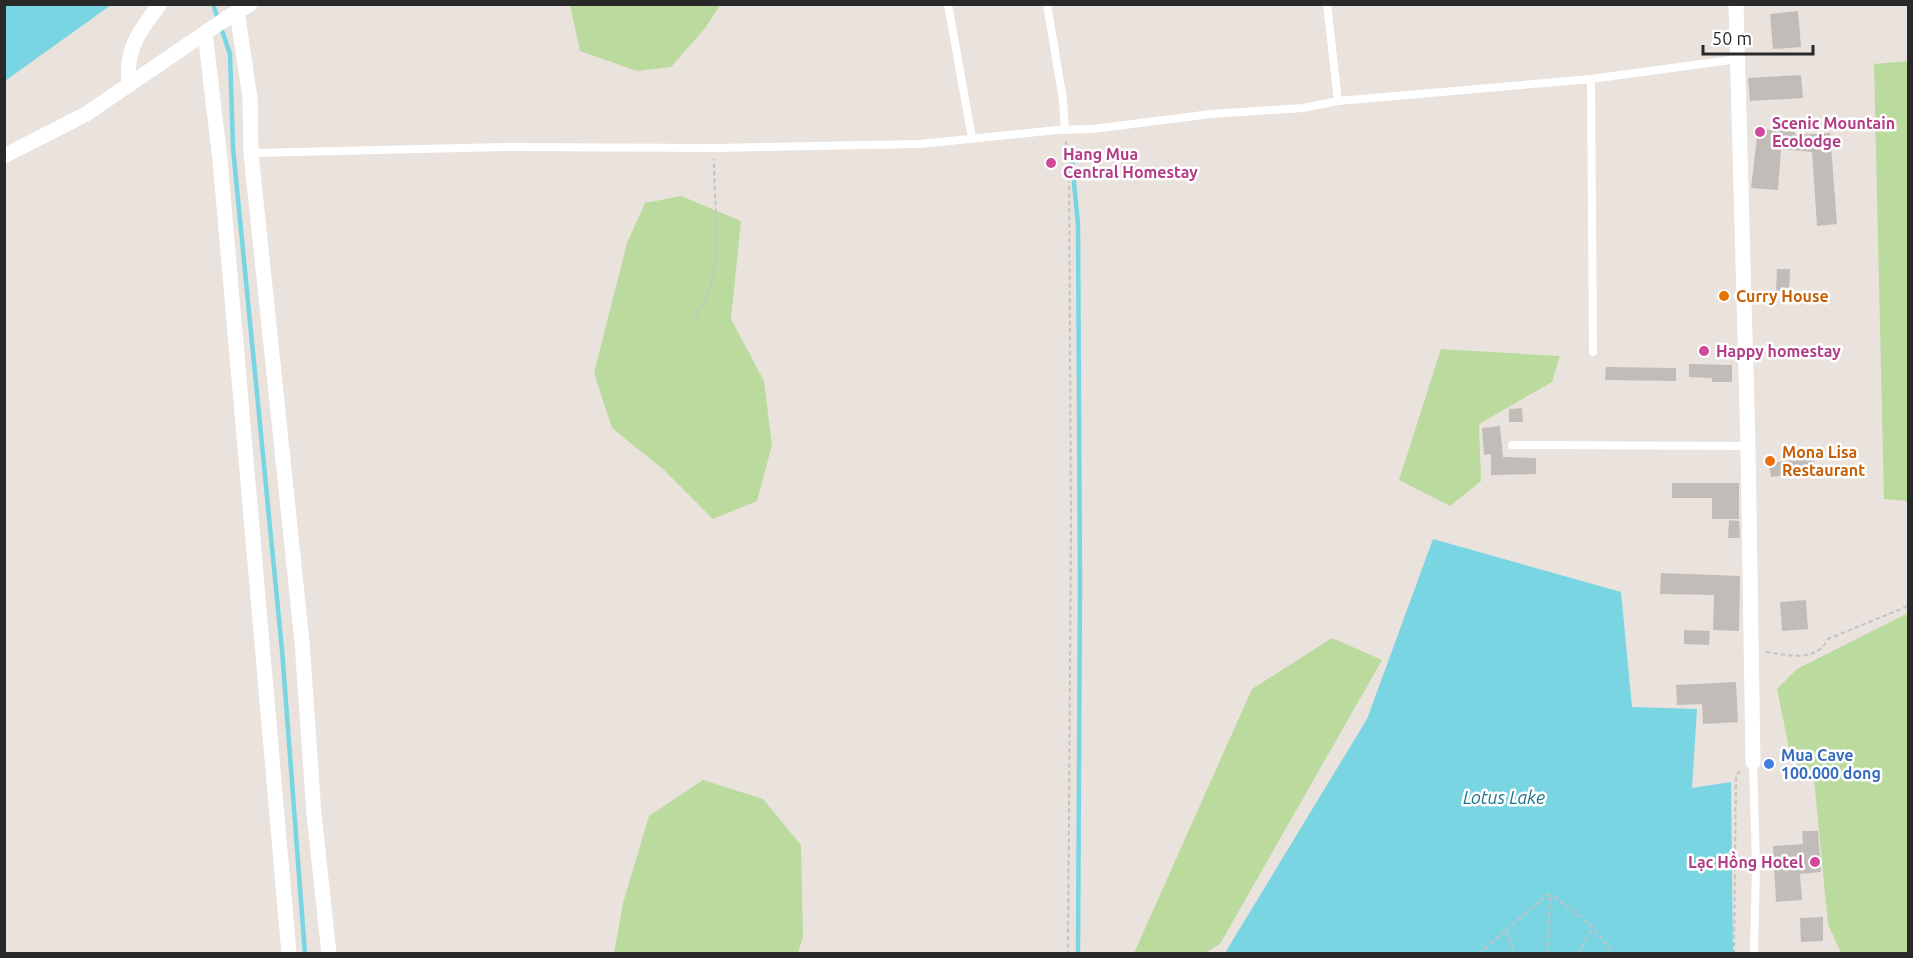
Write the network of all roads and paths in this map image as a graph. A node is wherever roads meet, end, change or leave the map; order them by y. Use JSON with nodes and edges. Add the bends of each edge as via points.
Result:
{"nodes":[{"id":1,"x":160,"y":4,"type":"edge"},
{"id":2,"x":948,"y":4,"type":"edge"},
{"id":3,"x":1047,"y":4,"type":"edge"},
{"id":4,"x":1327,"y":4,"type":"edge"},
{"id":5,"x":1736,"y":4,"type":"edge"},
{"id":6,"x":244,"y":8,"type":"edge"},
{"id":7,"x":214,"y":27,"type":"junction"},
{"id":8,"x":1738,"y":59,"type":"junction"},
{"id":9,"x":1591,"y":79,"type":"junction"},
{"id":10,"x":129,"y":84,"type":"junction"},
{"id":11,"x":1338,"y":101,"type":"junction"},
{"id":12,"x":1065,"y":129,"type":"junction"},
{"id":13,"x":972,"y":138,"type":"junction"},
{"id":14,"x":715,"y":148,"type":"junction"},
{"id":15,"x":251,"y":153,"type":"junction"},
{"id":16,"x":4,"y":156,"type":"edge"},
{"id":17,"x":696,"y":322,"type":"dead end"},
{"id":18,"x":1593,"y":352,"type":"dead end"},
{"id":19,"x":1512,"y":445,"type":"dead end"},
{"id":20,"x":1748,"y":446,"type":"junction"},
{"id":21,"x":1908,"y":606,"type":"edge"},
{"id":22,"x":1751,"y":650,"type":"junction"},
{"id":23,"x":1753,"y":762,"type":"junction"},
{"id":24,"x":1550,"y":896,"type":"junction"},
{"id":25,"x":1593,"y":927,"type":"junction"},
{"id":26,"x":1505,"y":930,"type":"junction"},
{"id":27,"x":1478,"y":953,"type":"edge"},
{"id":28,"x":289,"y":954,"type":"edge"},
{"id":29,"x":329,"y":954,"type":"edge"},
{"id":30,"x":1068,"y":954,"type":"edge"},
{"id":31,"x":1515,"y":954,"type":"edge"},
{"id":32,"x":1546,"y":954,"type":"edge"},
{"id":33,"x":1578,"y":954,"type":"edge"},
{"id":34,"x":1613,"y":954,"type":"edge"},
{"id":35,"x":1734,"y":954,"type":"edge"},
{"id":36,"x":1754,"y":954,"type":"edge"}],
"edges":[{"from":1,"to":10,"type":"street","via":[[131,48]]},
{"from":2,"to":13,"type":"lane"},
{"from":3,"to":12,"type":"lane"},
{"from":4,"to":11,"type":"lane"},
{"from":5,"to":8,"type":"street"},
{"from":6,"to":7,"type":"street"},
{"from":6,"to":15,"type":"street"},
{"from":7,"to":10,"type":"street"},
{"from":7,"to":28,"type":"street","via":[[220,160]]},
{"from":8,"to":9,"type":"lane"},
{"from":8,"to":20,"type":"street"},
{"from":9,"to":11,"type":"lane"},
{"from":9,"to":18,"type":"lane"},
{"from":10,"to":16,"type":"street","via":[[86,114]]},
{"from":11,"to":12,"type":"lane","via":[[1303,108]]},
{"from":12,"to":13,"type":"lane"},
{"from":12,"to":30,"type":"path","via":[[1069,162],[1070,352]]},
{"from":13,"to":14,"type":"lane","via":[[920,144]]},
{"from":14,"to":15,"type":"lane","via":[[504,147]]},
{"from":14,"to":17,"type":"path","via":[[717,243],[713,281]]},
{"from":15,"to":29,"type":"street","via":[[302,642]]},
{"from":19,"to":20,"type":"lane"},
{"from":20,"to":22,"type":"street"},
{"from":21,"to":22,"type":"path","via":[[1828,639],[1817,653],[1799,657]]},
{"from":22,"to":23,"type":"street"},
{"from":23,"to":35,"type":"path","via":[[1736,775]]},
{"from":23,"to":36,"type":"lane"},
{"from":24,"to":25,"type":"path"},
{"from":24,"to":26,"type":"path"},
{"from":24,"to":32,"type":"path"},
{"from":25,"to":33,"type":"path"},
{"from":25,"to":34,"type":"path"},
{"from":26,"to":27,"type":"path"},
{"from":26,"to":31,"type":"path"}]}
